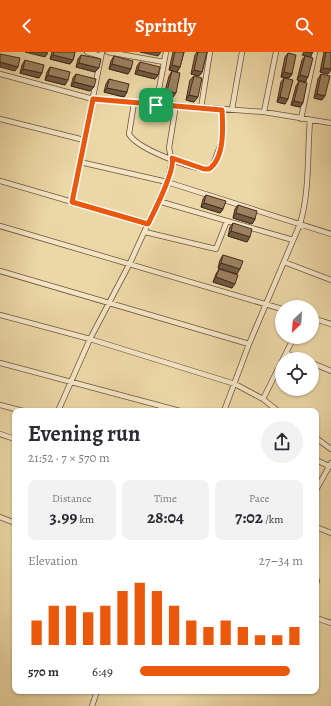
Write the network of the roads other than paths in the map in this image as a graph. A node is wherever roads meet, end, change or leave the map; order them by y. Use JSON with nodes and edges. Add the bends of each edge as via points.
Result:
{"nodes":[{"id":1,"x":87,"y":52,"type":"edge"},
{"id":2,"x":108,"y":52,"type":"edge"},
{"id":3,"x":166,"y":52,"type":"edge"},
{"id":4,"x":210,"y":52,"type":"edge"},
{"id":5,"x":242,"y":52,"type":"edge"},
{"id":6,"x":276,"y":52,"type":"edge"},
{"id":7,"x":315,"y":52,"type":"edge"},
{"id":8,"x":102,"y":54,"type":"edge"},
{"id":9,"x":164,"y":62,"type":"junction"},
{"id":10,"x":0,"y":74,"type":"edge"},
{"id":11,"x":93,"y":99,"type":"junction"},
{"id":12,"x":134,"y":103,"type":"junction"},
{"id":13,"x":156,"y":105,"type":"junction"},
{"id":14,"x":176,"y":105,"type":"junction"},
{"id":15,"x":201,"y":108,"type":"junction"},
{"id":16,"x":222,"y":110,"type":"junction"},
{"id":17,"x":232,"y":110,"type":"junction"},
{"id":18,"x":264,"y":112,"type":"junction"},
{"id":19,"x":0,"y":119,"type":"edge"},
{"id":20,"x":301,"y":119,"type":"junction"},
{"id":21,"x":310,"y":121,"type":"junction"},
{"id":22,"x":331,"y":123,"type":"edge"},
{"id":23,"x":84,"y":140,"type":"junction"},
{"id":24,"x":172,"y":158,"type":"junction"},
{"id":25,"x":80,"y":162,"type":"junction"},
{"id":26,"x":0,"y":181,"type":"edge"},
{"id":27,"x":167,"y":182,"type":"junction"},
{"id":28,"x":158,"y":201,"type":"junction"},
{"id":29,"x":72,"y":202,"type":"junction"},
{"id":30,"x":227,"y":221,"type":"junction"},
{"id":31,"x":148,"y":224,"type":"junction"},
{"id":32,"x":300,"y":224,"type":"junction"},
{"id":33,"x":0,"y":226,"type":"edge"},
{"id":34,"x":145,"y":232,"type":"junction"},
{"id":35,"x":331,"y":234,"type":"edge"},
{"id":36,"x":293,"y":240,"type":"junction"},
{"id":37,"x":284,"y":262,"type":"junction"},
{"id":38,"x":130,"y":263,"type":"junction"},
{"id":39,"x":0,"y":271,"type":"edge"},
{"id":40,"x":331,"y":280,"type":"edge"},
{"id":41,"x":110,"y":303,"type":"junction"},
{"id":42,"x":267,"y":304,"type":"junction"},
{"id":43,"x":275,"y":307,"type":"edge"},
{"id":44,"x":0,"y":315,"type":"edge"},
{"id":45,"x":319,"y":320,"type":"edge"},
{"id":46,"x":331,"y":324,"type":"edge"},
{"id":47,"x":90,"y":339,"type":"junction"},
{"id":48,"x":249,"y":344,"type":"junction"},
{"id":49,"x":0,"y":363,"type":"edge"},
{"id":50,"x":319,"y":366,"type":"edge"},
{"id":51,"x":331,"y":371,"type":"edge"},
{"id":52,"x":275,"y":374,"type":"edge"},
{"id":53,"x":70,"y":382,"type":"junction"},
{"id":54,"x":235,"y":384,"type":"junction"},
{"id":55,"x":263,"y":399,"type":"junction"},
{"id":56,"x":0,"y":405,"type":"edge"},
{"id":57,"x":12,"y":408,"type":"edge"},
{"id":58,"x":59,"y":408,"type":"edge"},
{"id":59,"x":169,"y":408,"type":"edge"},
{"id":60,"x":225,"y":408,"type":"edge"},
{"id":61,"x":274,"y":408,"type":"edge"},
{"id":62,"x":0,"y":434,"type":"edge"},
{"id":63,"x":12,"y":438,"type":"edge"},
{"id":64,"x":319,"y":440,"type":"edge"},
{"id":65,"x":331,"y":449,"type":"edge"},
{"id":66,"x":319,"y":461,"type":"edge"},
{"id":67,"x":330,"y":465,"type":"edge"},
{"id":68,"x":319,"y":485,"type":"edge"},
{"id":69,"x":0,"y":517,"type":"edge"},
{"id":70,"x":12,"y":523,"type":"edge"},
{"id":71,"x":319,"y":528,"type":"edge"},
{"id":72,"x":331,"y":532,"type":"edge"},
{"id":73,"x":319,"y":619,"type":"edge"},
{"id":74,"x":331,"y":623,"type":"edge"},
{"id":75,"x":96,"y":694,"type":"edge"},
{"id":76,"x":92,"y":706,"type":"edge"}],
"edges":[{"from":1,"to":8,"type":"street"},
{"from":2,"to":9,"type":"street"},
{"from":3,"to":9,"type":"street"},
{"from":4,"to":15,"type":"street"},
{"from":5,"to":17,"type":"street"},
{"from":6,"to":18,"type":"street"},
{"from":7,"to":20,"type":"street"},
{"from":8,"to":11,"type":"street"},
{"from":9,"to":13,"type":"street"},
{"from":10,"to":11,"type":"street"},
{"from":11,"to":12,"type":"street"},
{"from":11,"to":23,"type":"street"},
{"from":12,"to":13,"type":"street"},
{"from":12,"to":24,"type":"street","via":[[129,131],[132,138],[152,152]]},
{"from":13,"to":14,"type":"street"},
{"from":14,"to":15,"type":"street"},
{"from":14,"to":24,"type":"street","via":[[169,148]]},
{"from":15,"to":16,"type":"street"},
{"from":16,"to":17,"type":"street"},
{"from":16,"to":24,"type":"street","via":[[222,141],[212,167],[199,168]]},
{"from":17,"to":18,"type":"street"},
{"from":18,"to":20,"type":"street"},
{"from":19,"to":23,"type":"street"},
{"from":20,"to":21,"type":"street"},
{"from":21,"to":22,"type":"street"},
{"from":21,"to":32,"type":"street","via":[[306,206]]},
{"from":23,"to":25,"type":"street"},
{"from":24,"to":27,"type":"street"},
{"from":25,"to":27,"type":"street"},
{"from":25,"to":29,"type":"street"},
{"from":26,"to":29,"type":"street"},
{"from":27,"to":28,"type":"street"},
{"from":27,"to":32,"type":"street"},
{"from":28,"to":30,"type":"street"},
{"from":28,"to":31,"type":"street"},
{"from":29,"to":31,"type":"street"},
{"from":30,"to":34,"type":"street","via":[[216,249]]},
{"from":30,"to":36,"type":"street"},
{"from":31,"to":34,"type":"street"},
{"from":32,"to":35,"type":"street"},
{"from":32,"to":36,"type":"street"},
{"from":33,"to":38,"type":"street"},
{"from":34,"to":38,"type":"street"},
{"from":36,"to":37,"type":"street"},
{"from":37,"to":40,"type":"street"},
{"from":37,"to":42,"type":"street"},
{"from":38,"to":41,"type":"street"},
{"from":38,"to":42,"type":"street"},
{"from":39,"to":41,"type":"street"},
{"from":41,"to":47,"type":"street"},
{"from":41,"to":48,"type":"street"},
{"from":42,"to":43,"type":"street"},
{"from":42,"to":48,"type":"street"},
{"from":44,"to":47,"type":"street"},
{"from":45,"to":46,"type":"street"},
{"from":47,"to":53,"type":"street"},
{"from":47,"to":54,"type":"street"},
{"from":48,"to":54,"type":"street"},
{"from":49,"to":53,"type":"street"},
{"from":50,"to":51,"type":"street"},
{"from":52,"to":55,"type":"street"},
{"from":53,"to":58,"type":"street"},
{"from":53,"to":59,"type":"street"},
{"from":54,"to":55,"type":"street"},
{"from":54,"to":60,"type":"street"},
{"from":55,"to":61,"type":"street"},
{"from":56,"to":57,"type":"street"},
{"from":62,"to":63,"type":"street"},
{"from":64,"to":65,"type":"street"},
{"from":66,"to":67,"type":"street"},
{"from":67,"to":68,"type":"street"},
{"from":69,"to":70,"type":"street"},
{"from":71,"to":72,"type":"street"},
{"from":73,"to":74,"type":"street"},
{"from":75,"to":76,"type":"street"}]}
